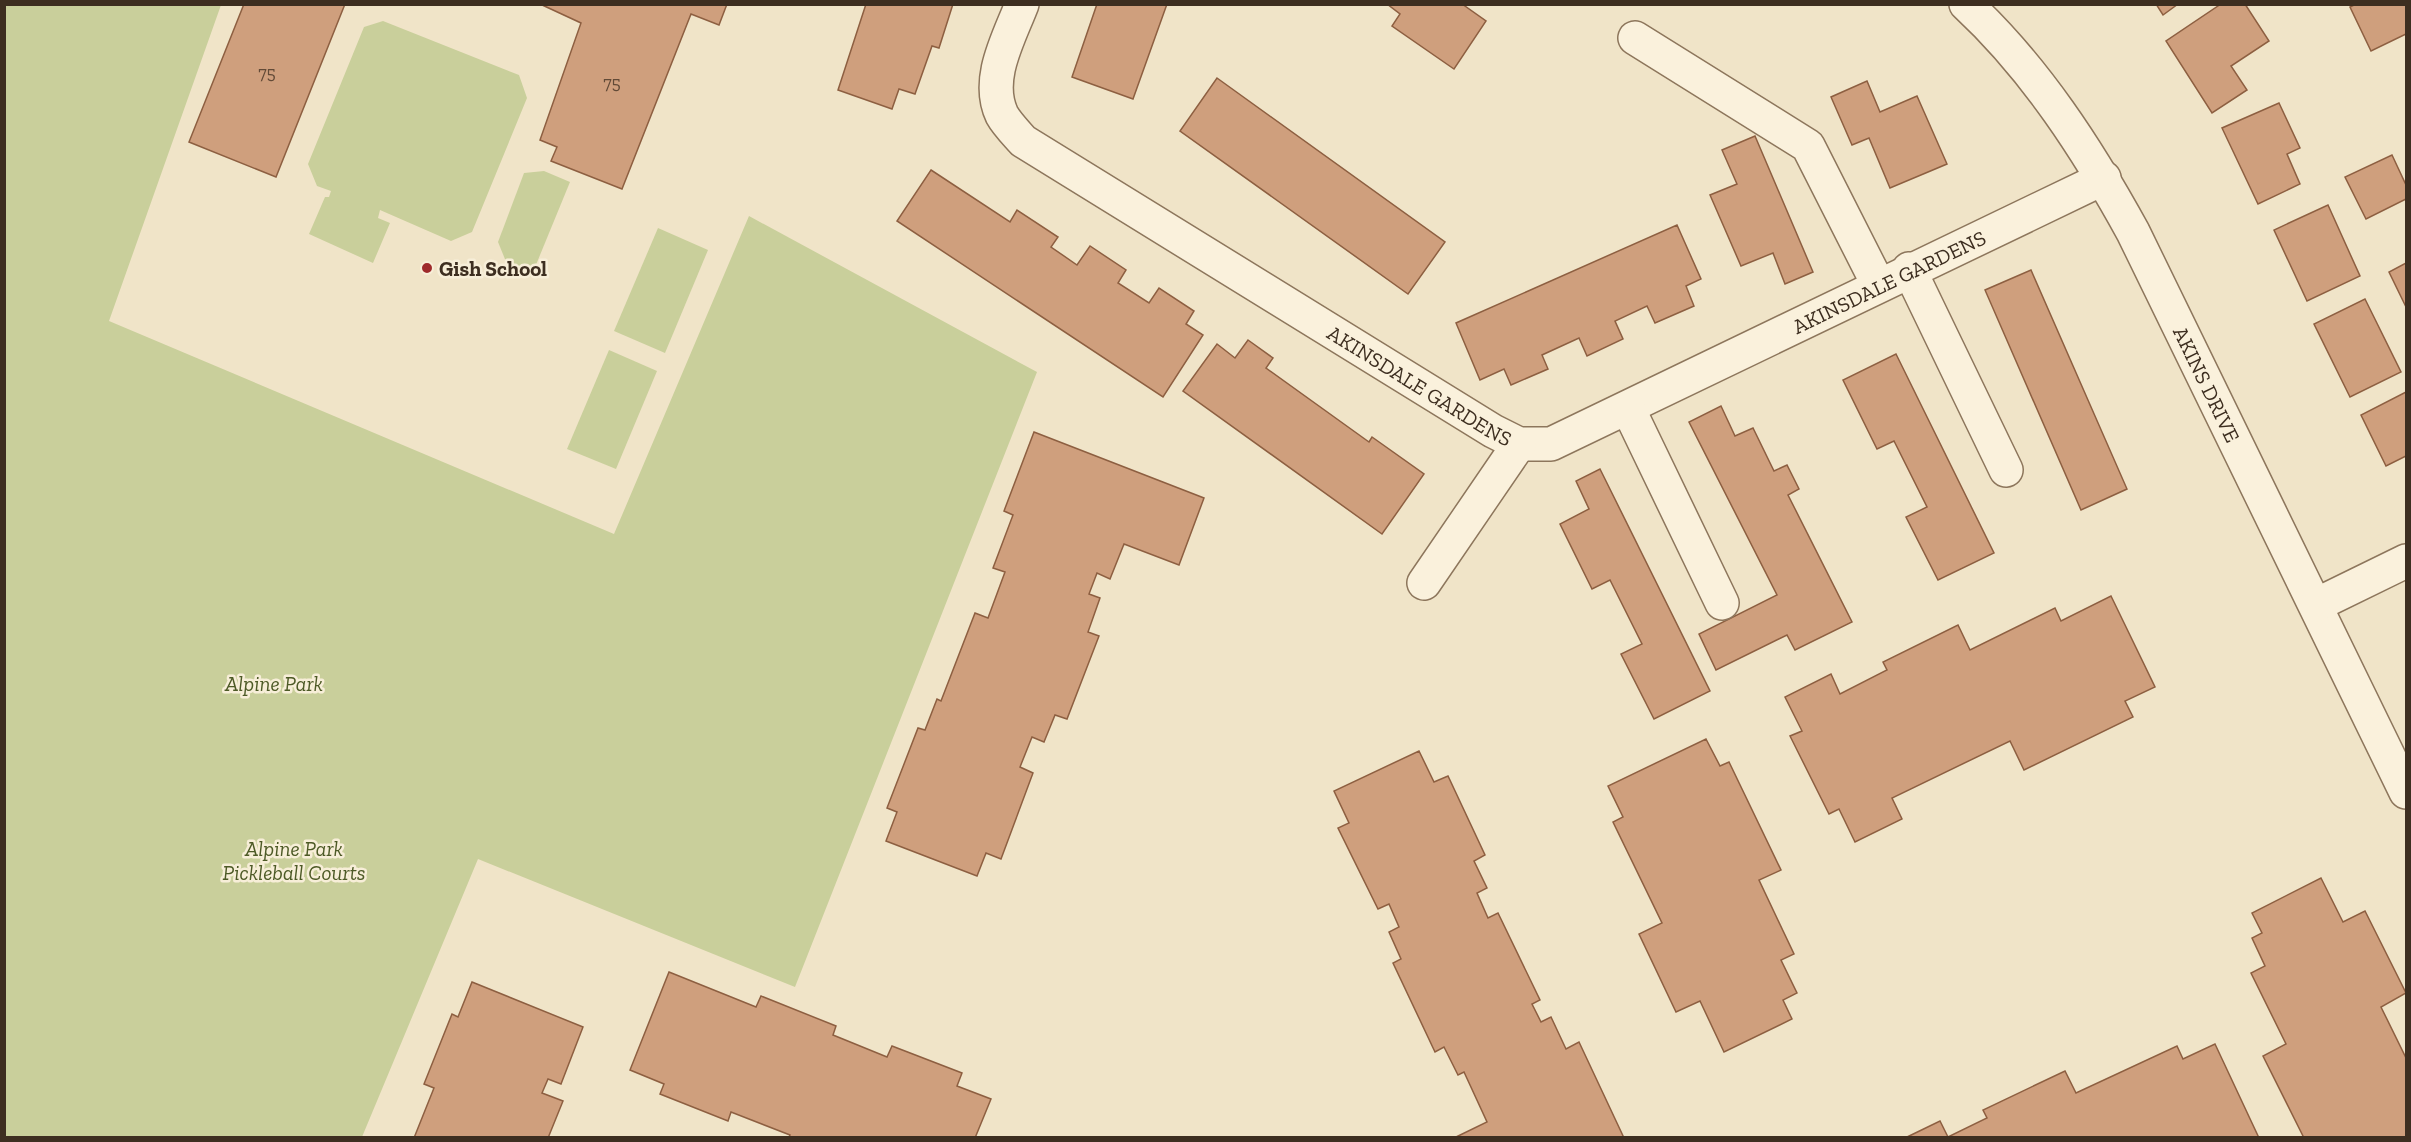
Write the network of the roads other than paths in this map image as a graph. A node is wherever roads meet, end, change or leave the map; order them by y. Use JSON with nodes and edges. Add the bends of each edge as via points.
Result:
{"nodes":[{"id":1,"x":1022,"y":4,"type":"edge"},
{"id":2,"x":1966,"y":4,"type":"edge"},
{"id":3,"x":1635,"y":38,"type":"dead end"},
{"id":4,"x":2104,"y":178,"type":"junction"},
{"id":5,"x":1909,"y":269,"type":"junction"},
{"id":6,"x":1878,"y":284,"type":"junction"},
{"id":7,"x":1628,"y":408,"type":"junction"},
{"id":8,"x":1519,"y":444,"type":"junction"},
{"id":9,"x":2006,"y":470,"type":"dead end"},
{"id":10,"x":2406,"y":561,"type":"edge"},
{"id":11,"x":1424,"y":583,"type":"dead end"},
{"id":12,"x":1722,"y":603,"type":"dead end"},
{"id":13,"x":2316,"y":605,"type":"junction"},
{"id":14,"x":2406,"y":792,"type":"edge"}],
"edges":[{"from":1,"to":8,"type":"street","name":"AKINSDALE GARDENS","via":[[998,68],[997,96],[1002,116],[1023,141]]},
{"from":2,"to":4,"type":"street","name":"AKINS DRIVE","via":[[2040,87]]},
{"from":3,"to":6,"type":"street","via":[[1808,146]]},
{"from":4,"to":5,"type":"street","name":"AKINSDALE GARDENS"},
{"from":4,"to":13,"type":"street","name":"AKINS DRIVE"},
{"from":5,"to":6,"type":"street","name":"AKINSDALE GARDENS"},
{"from":5,"to":9,"type":"street"},
{"from":6,"to":7,"type":"street","name":"AKINSDALE GARDENS"},
{"from":7,"to":8,"type":"street","name":"AKINSDALE GARDENS","via":[[1551,444]]},
{"from":7,"to":12,"type":"street"},
{"from":8,"to":11,"type":"street"},
{"from":10,"to":13,"type":"street"},
{"from":13,"to":14,"type":"street","name":"AKINS DRIVE"}]}
